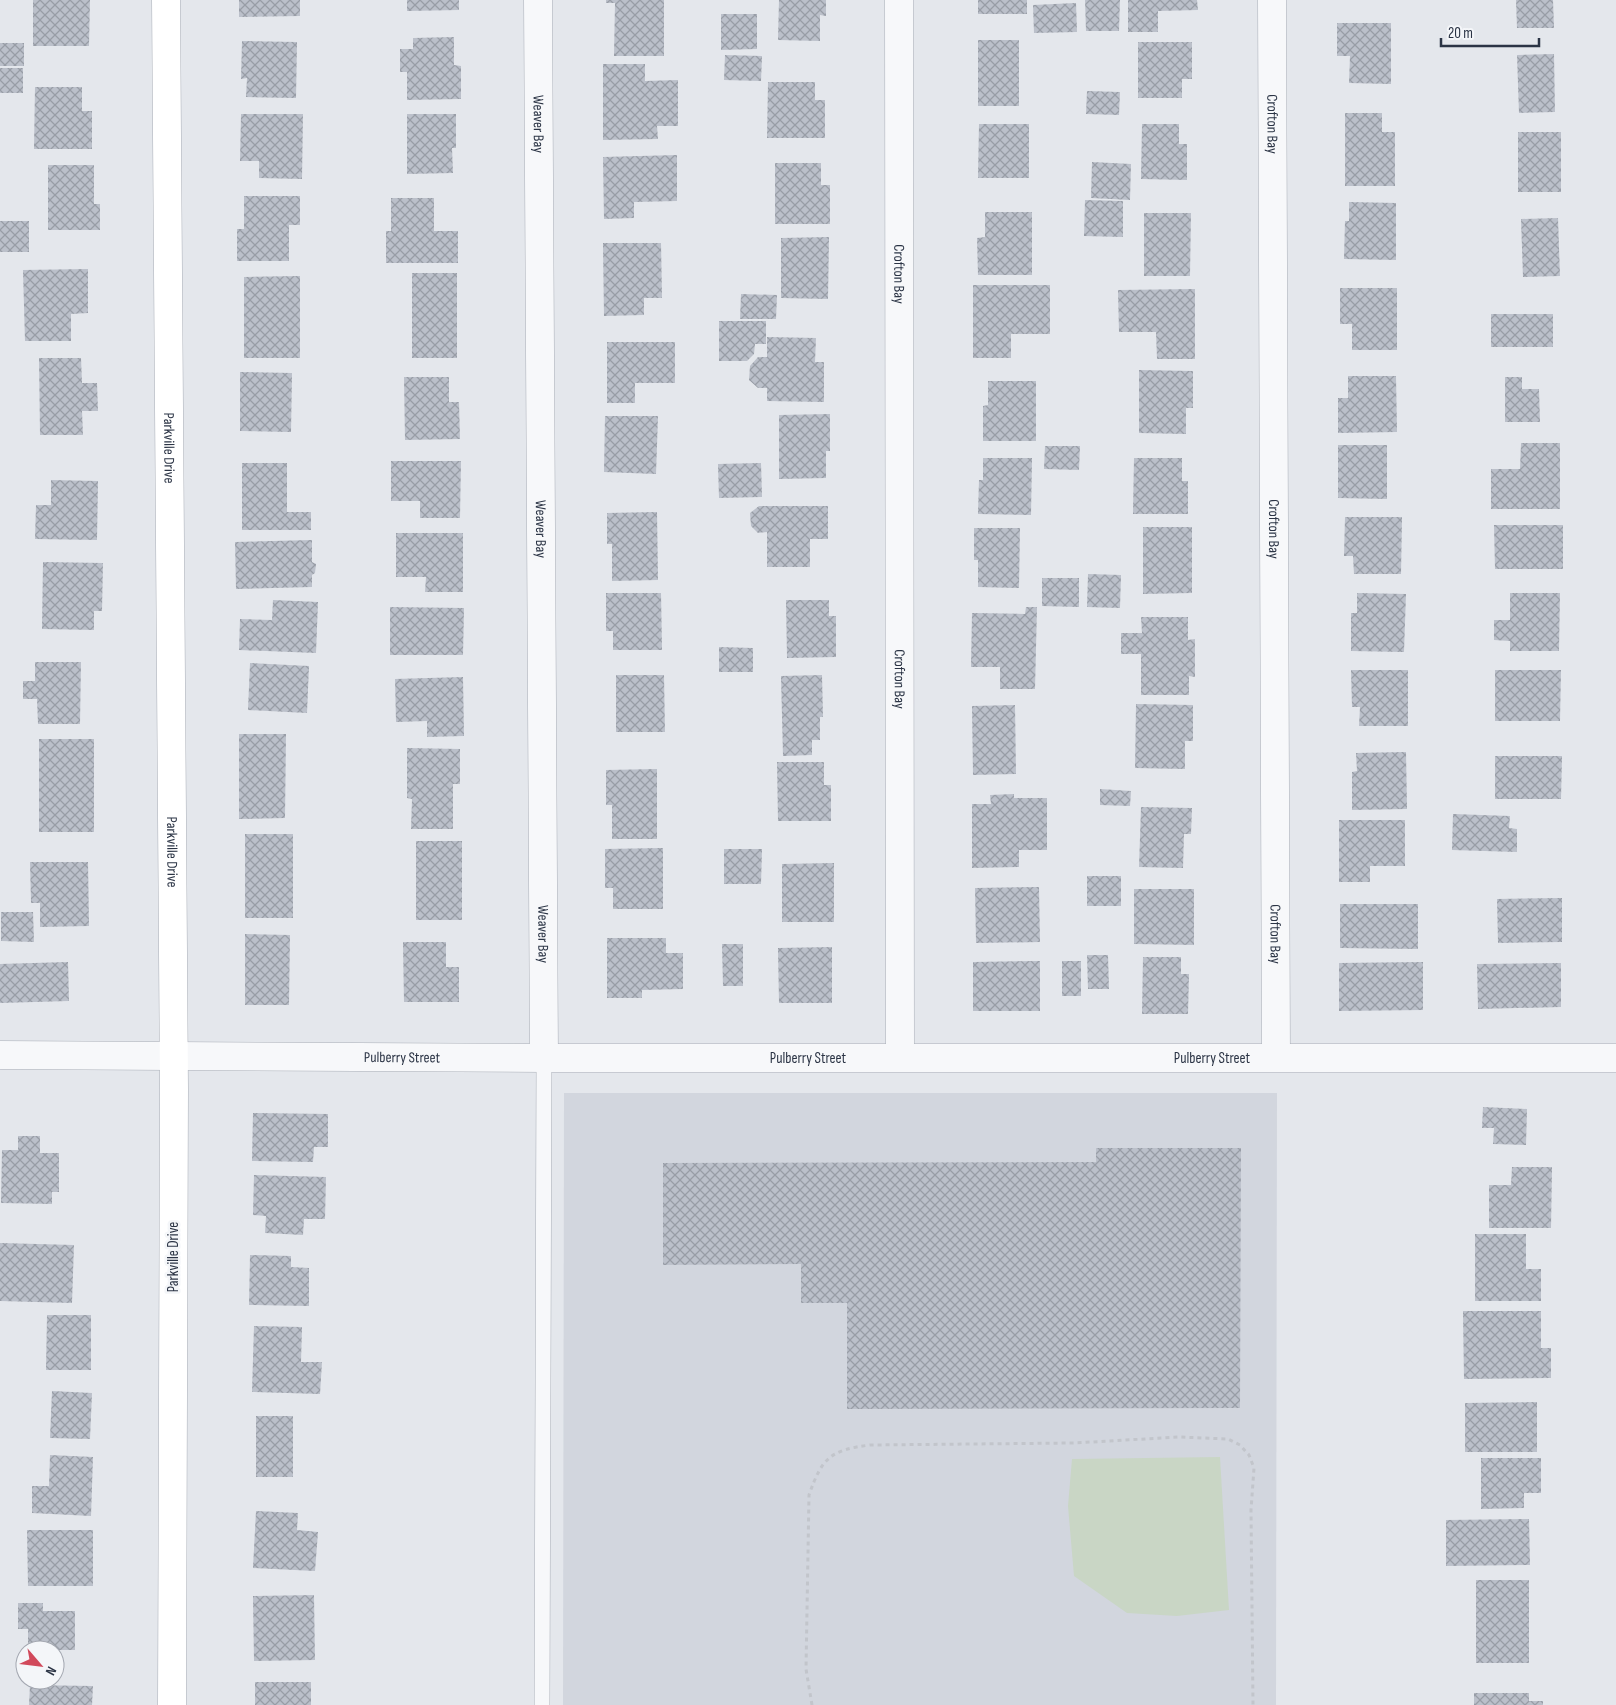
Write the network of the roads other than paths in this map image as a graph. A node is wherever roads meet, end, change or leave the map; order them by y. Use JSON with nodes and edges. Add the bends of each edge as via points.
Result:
{"nodes":[{"id":1,"x":166,"y":0,"type":"edge"},
{"id":2,"x":538,"y":0,"type":"edge"},
{"id":3,"x":899,"y":0,"type":"edge"},
{"id":4,"x":1272,"y":0,"type":"edge"},
{"id":5,"x":0,"y":1055,"type":"edge"},
{"id":6,"x":174,"y":1055,"type":"junction"},
{"id":7,"x":900,"y":1056,"type":"junction"},
{"id":8,"x":1276,"y":1057,"type":"junction"},
{"id":9,"x":544,"y":1058,"type":"junction"},
{"id":10,"x":1616,"y":1058,"type":"edge"},
{"id":11,"x":172,"y":1705,"type":"edge"},
{"id":12,"x":542,"y":1705,"type":"edge"}],
"edges":[{"from":1,"to":6,"type":"street","name":"Parkville Drive"},
{"from":2,"to":9,"type":"street","name":"Weaver Bay"},
{"from":3,"to":7,"type":"street","name":"Crofton Bay"},
{"from":4,"to":8,"type":"street","name":"Crofton Bay"},
{"from":5,"to":6,"type":"street","name":"Pulberry Street"},
{"from":6,"to":9,"type":"street","name":"Pulberry Street"},
{"from":6,"to":11,"type":"street","name":"Parkville Drive"},
{"from":7,"to":8,"type":"street","name":"Pulberry Street"},
{"from":7,"to":9,"type":"street","name":"Pulberry Street"},
{"from":8,"to":10,"type":"street","name":"Pulberry Street"},
{"from":9,"to":12,"type":"lane"}]}
